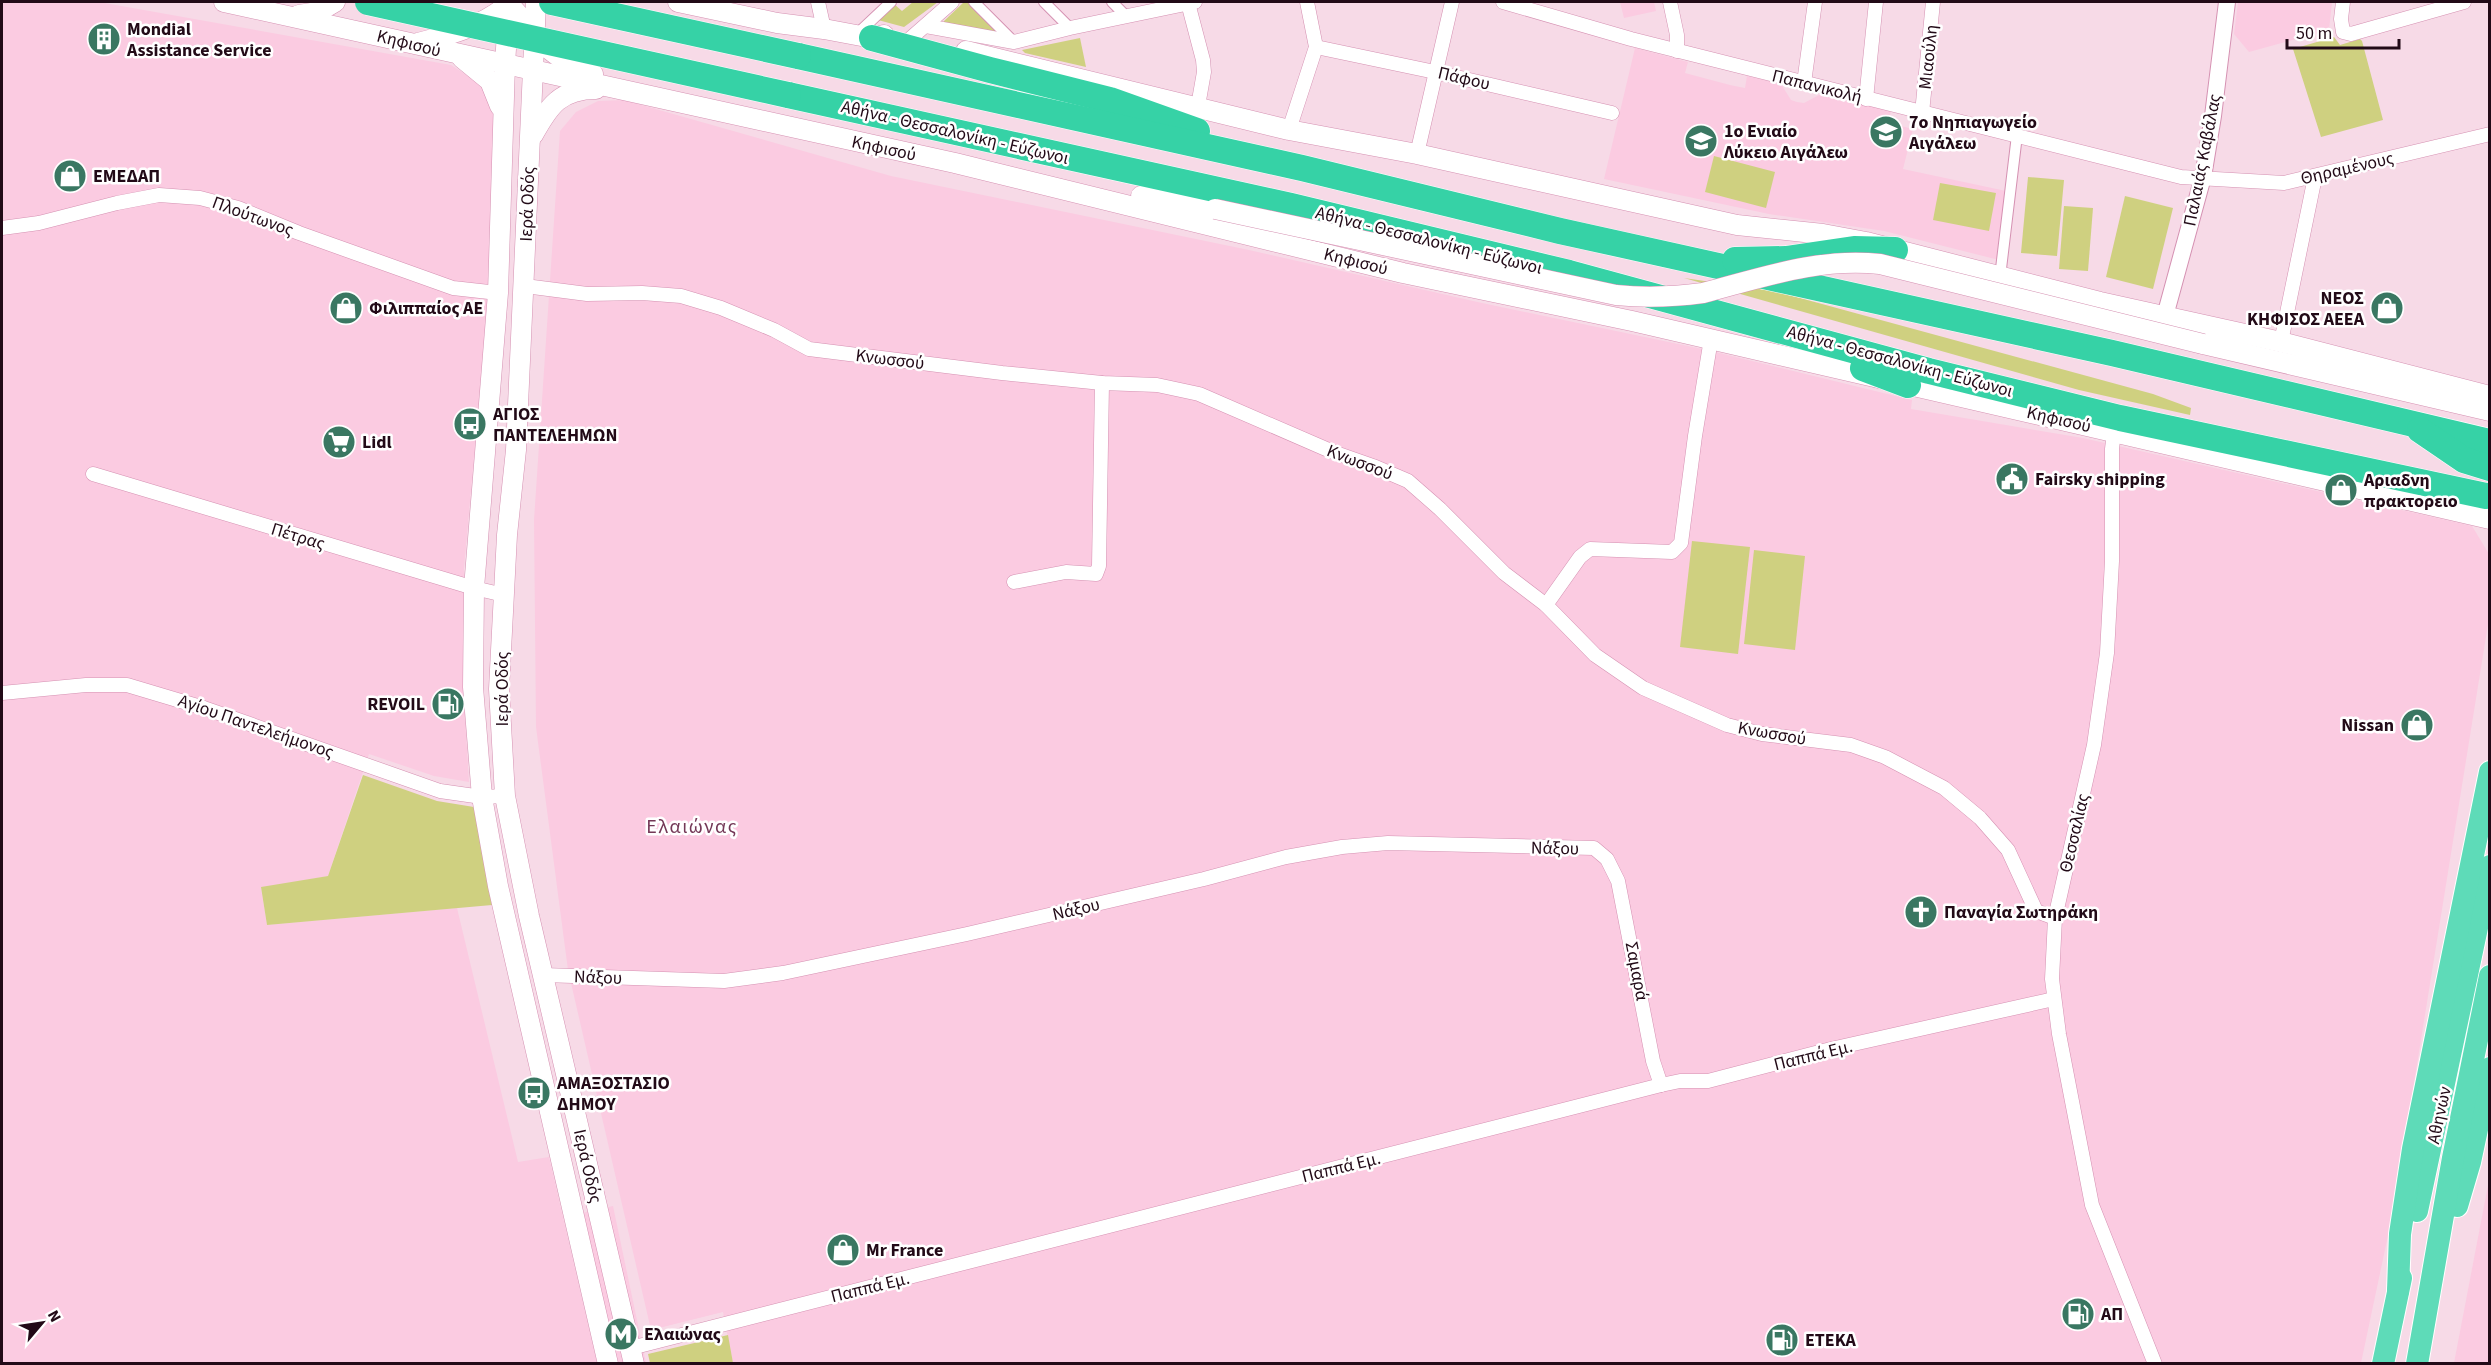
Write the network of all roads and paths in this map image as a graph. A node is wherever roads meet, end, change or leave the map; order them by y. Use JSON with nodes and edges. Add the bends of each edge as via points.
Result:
{"nodes":[{"id":1,"x":224,"y":2,"type":"edge"},
{"id":2,"x":335,"y":2,"type":"edge"},
{"id":3,"x":368,"y":2,"type":"edge"},
{"id":4,"x":509,"y":2,"type":"edge"},
{"id":5,"x":536,"y":2,"type":"edge"},
{"id":6,"x":552,"y":2,"type":"edge"},
{"id":7,"x":585,"y":2,"type":"edge"},
{"id":8,"x":678,"y":2,"type":"edge"},
{"id":9,"x":818,"y":2,"type":"edge"},
{"id":10,"x":891,"y":2,"type":"edge"},
{"id":11,"x":952,"y":2,"type":"edge"},
{"id":12,"x":974,"y":2,"type":"edge"},
{"id":13,"x":1044,"y":2,"type":"edge"},
{"id":14,"x":1112,"y":2,"type":"edge"},
{"id":15,"x":1307,"y":2,"type":"edge"},
{"id":16,"x":1452,"y":2,"type":"edge"},
{"id":17,"x":1503,"y":2,"type":"edge"},
{"id":18,"x":1670,"y":2,"type":"edge"},
{"id":19,"x":1815,"y":2,"type":"edge"},
{"id":20,"x":1876,"y":2,"type":"edge"},
{"id":21,"x":1933,"y":2,"type":"edge"},
{"id":22,"x":2227,"y":2,"type":"edge"},
{"id":23,"x":2343,"y":2,"type":"edge"},
{"id":24,"x":2460,"y":2,"type":"edge"},
{"id":25,"x":1185,"y":3,"type":"edge"},
{"id":26,"x":287,"y":15,"type":"junction"},
{"id":27,"x":1126,"y":16,"type":"junction"},
{"id":28,"x":825,"y":28,"type":"junction"},
{"id":29,"x":1070,"y":28,"type":"junction"},
{"id":30,"x":535,"y":30,"type":"junction"},
{"id":31,"x":919,"y":32,"type":"junction"},
{"id":32,"x":865,"y":36,"type":"junction"},
{"id":33,"x":1014,"y":42,"type":"junction"},
{"id":34,"x":415,"y":44,"type":"junction"},
{"id":35,"x":1316,"y":47,"type":"junction"},
{"id":36,"x":1677,"y":51,"type":"junction"},
{"id":37,"x":454,"y":53,"type":"junction"},
{"id":38,"x":504,"y":64,"type":"junction"},
{"id":39,"x":534,"y":71,"type":"junction"},
{"id":40,"x":1435,"y":72,"type":"junction"},
{"id":41,"x":1804,"y":83,"type":"junction"},
{"id":42,"x":617,"y":90,"type":"junction"},
{"id":43,"x":640,"y":93,"type":"junction"},
{"id":44,"x":1866,"y":99,"type":"junction"},
{"id":45,"x":1198,"y":106,"type":"junction"},
{"id":46,"x":1612,"y":113,"type":"dead end"},
{"id":47,"x":1922,"y":113,"type":"junction"},
{"id":48,"x":502,"y":123,"type":"junction"},
{"id":49,"x":1289,"y":130,"type":"junction"},
{"id":50,"x":2490,"y":134,"type":"edge"},
{"id":51,"x":2017,"y":135,"type":"junction"},
{"id":52,"x":529,"y":143,"type":"junction"},
{"id":53,"x":1417,"y":154,"type":"junction"},
{"id":54,"x":955,"y":163,"type":"junction"},
{"id":55,"x":1115,"y":167,"type":"junction"},
{"id":56,"x":1302,"y":168,"type":"junction"},
{"id":57,"x":2203,"y":177,"type":"junction"},
{"id":58,"x":2315,"y":177,"type":"junction"},
{"id":59,"x":1215,"y":209,"type":"junction"},
{"id":60,"x":2,"y":228,"type":"edge"},
{"id":61,"x":1894,"y":250,"type":"junction"},
{"id":62,"x":1687,"y":259,"type":"junction"},
{"id":63,"x":2000,"y":277,"type":"junction"},
{"id":64,"x":525,"y":286,"type":"junction"},
{"id":65,"x":498,"y":293,"type":"junction"},
{"id":66,"x":1720,"y":313,"type":"junction"},
{"id":67,"x":2165,"y":316,"type":"junction"},
{"id":68,"x":1711,"y":339,"type":"junction"},
{"id":69,"x":2281,"y":342,"type":"junction"},
{"id":70,"x":1102,"y":383,"type":"junction"},
{"id":71,"x":1908,"y":385,"type":"junction"},
{"id":72,"x":2490,"y":396,"type":"edge"},
{"id":73,"x":2490,"y":411,"type":"edge"},
{"id":74,"x":2398,"y":419,"type":"junction"},
{"id":75,"x":2114,"y":432,"type":"junction"},
{"id":76,"x":2490,"y":442,"type":"edge"},
{"id":77,"x":2490,"y":468,"type":"edge"},
{"id":78,"x":93,"y":474,"type":"dead end"},
{"id":79,"x":2488,"y":508,"type":"edge"},
{"id":80,"x":1014,"y":582,"type":"dead end"},
{"id":81,"x":474,"y":588,"type":"junction"},
{"id":82,"x":504,"y":595,"type":"junction"},
{"id":83,"x":1546,"y":605,"type":"junction"},
{"id":84,"x":2,"y":693,"type":"edge"},
{"id":85,"x":2490,"y":772,"type":"edge"},
{"id":86,"x":505,"y":796,"type":"junction"},
{"id":87,"x":482,"y":797,"type":"junction"},
{"id":88,"x":1607,"y":859,"type":"joint"},
{"id":89,"x":2490,"y":866,"type":"edge"},
{"id":90,"x":2055,"y":918,"type":"junction"},
{"id":91,"x":543,"y":975,"type":"junction"},
{"id":92,"x":2490,"y":976,"type":"edge"},
{"id":93,"x":2054,"y":999,"type":"junction"},
{"id":94,"x":2490,"y":1068,"type":"edge"},
{"id":95,"x":1661,"y":1085,"type":"junction"},
{"id":96,"x":2398,"y":1291,"type":"junction"},
{"id":97,"x":2430,"y":1293,"type":"junction"},
{"id":98,"x":633,"y":1356,"type":"edge"},
{"id":99,"x":608,"y":1364,"type":"edge"},
{"id":100,"x":2155,"y":1364,"type":"edge"},
{"id":101,"x":2383,"y":1364,"type":"edge"},
{"id":102,"x":2417,"y":1364,"type":"edge"}],
"edges":[{"from":1,"to":26,"type":"main road","name":"Κηφισού"},
{"from":2,"to":26,"type":"main road","via":[[312,14]]},
{"from":3,"to":55,"type":"highway","name":"Αθήνα - Θεσσαλονίκη - Εύζωνοι","bridge":true},
{"from":4,"to":30,"type":"main road"},
{"from":4,"to":34,"type":"main road","via":[[471,27]]},
{"from":4,"to":38,"type":"main road","name":"Ιερά Οδός"},
{"from":5,"to":30,"type":"main road","name":"Ιερά Οδός"},
{"from":6,"to":56,"type":"highway","bridge":true},
{"from":7,"to":30,"type":"main road","via":[[572,4]]},
{"from":8,"to":28,"type":"main road","via":[[777,23]]},
{"from":9,"to":28,"type":"street"},
{"from":10,"to":32,"type":"street"},
{"from":11,"to":31,"type":"street"},
{"from":12,"to":33,"type":"street"},
{"from":13,"to":29,"type":"street"},
{"from":14,"to":27,"type":"street"},
{"from":15,"to":35,"type":"street"},
{"from":16,"to":40,"type":"street"},
{"from":17,"to":36,"type":"street","name":"Παπανικολή"},
{"from":18,"to":36,"type":"street"},
{"from":19,"to":41,"type":"street"},
{"from":20,"to":44,"type":"street"},
{"from":21,"to":47,"type":"street","name":"Μιαούλη"},
{"from":22,"to":57,"type":"street","name":"Παλαιάς Καβάλας"},
{"from":23,"to":24,"type":"street","via":[[2343,32],[2351,34]]},
{"from":25,"to":27,"type":"street"},
{"from":25,"to":45,"type":"street","via":[[1203,60]]},
{"from":26,"to":34,"type":"main road","name":"Κηφισού"},
{"from":27,"to":29,"type":"street"},
{"from":28,"to":32,"type":"main road"},
{"from":29,"to":33,"type":"street"},
{"from":30,"to":38,"type":"main road"},
{"from":30,"to":39,"type":"main road","name":"Ιερά Οδός"},
{"from":30,"to":43,"type":"main road","via":[[550,50],[570,65]]},
{"from":31,"to":32,"type":"main road"},
{"from":31,"to":33,"type":"street"},
{"from":31,"to":45,"type":"main road"},
{"from":32,"to":56,"type":"highway","via":[[1110,100]]},
{"from":34,"to":37,"type":"main road","name":"Κηφισού"},
{"from":35,"to":40,"type":"street","name":"Πάφου"},
{"from":35,"to":49,"type":"street"},
{"from":36,"to":41,"type":"street","name":"Παπανικολή"},
{"from":37,"to":38,"type":"main road","name":"Κηφισού"},
{"from":37,"to":48,"type":"main road","via":[[490,81],[499,99]]},
{"from":38,"to":39,"type":"main road","name":"Κηφισού"},
{"from":38,"to":48,"type":"main road","name":"Ιερά Οδός"},
{"from":39,"to":42,"type":"main road","name":"Κηφισού"},
{"from":39,"to":52,"type":"main road","name":"Ιερά Οδός"},
{"from":40,"to":46,"type":"street","name":"Πάφου"},
{"from":40,"to":53,"type":"street"},
{"from":41,"to":44,"type":"street","name":"Παπανικολή"},
{"from":42,"to":43,"type":"main road","name":"Κηφισού"},
{"from":42,"to":52,"type":"main road","via":[[582,89],[561,98],[543,116]]},
{"from":43,"to":54,"type":"main road","name":"Κηφισού"},
{"from":44,"to":47,"type":"street","name":"Παπανικολή"},
{"from":45,"to":49,"type":"main road"},
{"from":47,"to":51,"type":"street","name":"Παπανικολή"},
{"from":48,"to":65,"type":"main road","name":"Ιερά Οδός"},
{"from":49,"to":53,"type":"main road"},
{"from":50,"to":58,"type":"street","name":"Θηραμένους"},
{"from":51,"to":57,"type":"street","name":"Παπανικολή","via":[[2181,177]]},
{"from":51,"to":63,"type":"street"},
{"from":52,"to":64,"type":"main road","name":"Ιερά Οδός"},
{"from":53,"to":61,"type":"main road","via":[[1737,225],[1823,234]]},
{"from":54,"to":59,"type":"main road"},
{"from":54,"to":68,"type":"main road","name":"Κηφισού","via":[[1403,273]]},
{"from":55,"to":59,"type":"highway"},
{"from":55,"to":66,"type":"highway","name":"Αθήνα - Θεσσαλονίκη - Εύζωνοι","via":[[1569,273]]},
{"from":56,"to":62,"type":"highway"},
{"from":57,"to":58,"type":"street","name":"Θηραμένους","via":[[2284,183]]},
{"from":57,"to":67,"type":"street","name":"Παλαιάς Καβάλας"},
{"from":58,"to":69,"type":"street"},
{"from":59,"to":73,"type":"main road","bridge":true,"via":[[1616,295],[1684,296],[1813,265],[1880,264]]},
{"from":60,"to":65,"type":"street","name":"Πλούτωνος","via":[[159,195],[200,198],[238,208],[453,288]]},
{"from":61,"to":62,"type":"highway","via":[[1832,251],[1763,261]]},
{"from":61,"to":63,"type":"main road"},
{"from":62,"to":74,"type":"highway"},
{"from":63,"to":67,"type":"main road"},
{"from":64,"to":70,"type":"street","name":"Κνωσσού","via":[[586,294],[681,296],[774,330],[808,349]]},
{"from":64,"to":82,"type":"main road","name":"Ιερά Οδός"},
{"from":65,"to":81,"type":"main road","name":"Ιερά Οδός"},
{"from":66,"to":71,"type":"highway"},
{"from":66,"to":79,"type":"highway","name":"Αθήνα - Θεσσαλονίκη - Εύζωνοι","via":[[1929,371]]},
{"from":67,"to":69,"type":"main road"},
{"from":68,"to":71,"type":"main road","name":"Κηφισού"},
{"from":68,"to":83,"type":"street","via":[[1681,543],[1672,552],[1590,549]]},
{"from":69,"to":72,"type":"main road"},
{"from":70,"to":80,"type":"street","via":[[1096,574],[1066,572]]},
{"from":70,"to":83,"type":"street","name":"Κνωσσού","via":[[1157,385],[1199,394],[1408,481],[1504,573]]},
{"from":71,"to":75,"type":"main road","name":"Κηφισού"},
{"from":74,"to":76,"type":"highway"},
{"from":74,"to":77,"type":"highway","via":[[2464,460]]},
{"from":75,"to":79,"type":"main road","name":"Κηφισού"},
{"from":75,"to":90,"type":"street","name":"Θεσσαλίας","via":[[2107,653],[2094,745]]},
{"from":78,"to":81,"type":"street","name":"Πέτρας"},
{"from":81,"to":82,"type":"street","name":"Πέτρας"},
{"from":81,"to":87,"type":"main road","name":"Ιερά Οδός","via":[[473,687]]},
{"from":82,"to":86,"type":"main road","name":"Ιερά Οδός","via":[[499,689]]},
{"from":83,"to":90,"type":"street","name":"Κνωσσού","via":[[1595,655],[1643,688],[1736,727],[1851,745],[1885,756],[1944,788],[1980,818],[2008,850],[2036,911]]},
{"from":84,"to":87,"type":"street","name":"Αγίου Παντελεήμονος","via":[[86,685],[127,686],[440,791]]},
{"from":85,"to":96,"type":"highway","via":[[2413,1149],[2400,1234]]},
{"from":86,"to":87,"type":"street","name":"Αγίου Παντελεήμονος"},
{"from":86,"to":91,"type":"main road","name":"Ιερά Οδός"},
{"from":87,"to":99,"type":"main road","name":"Ιερά Οδός","via":[[506,927]]},
{"from":88,"to":91,"type":"street","name":"Νάξου","via":[[1593,849],[1388,843],[1342,847],[783,973],[724,981]]},
{"from":88,"to":95,"type":"street","name":"Σαμαρά","via":[[1618,881]]},
{"from":89,"to":96,"type":"highway","name":"Αθηνών","via":[[2431,1154]]},
{"from":90,"to":93,"type":"street","name":"Θεσσαλίας"},
{"from":91,"to":98,"type":"main road","name":"Ιερά Οδός"},
{"from":92,"to":97,"type":"highway","name":"Αθηνών"},
{"from":93,"to":95,"type":"street","name":"Παππά Εμ.","via":[[1708,1081]]},
{"from":93,"to":100,"type":"street","name":"Θεσσαλίας","via":[[2092,1205]]},
{"from":94,"to":97,"type":"highway","via":[[2470,1162]]},
{"from":95,"to":98,"type":"street","name":"Παππά Εμ."},
{"from":96,"to":101,"type":"highway","name":"Αθηνών"},
{"from":97,"to":102,"type":"highway","name":"Αθηνών"}]}
